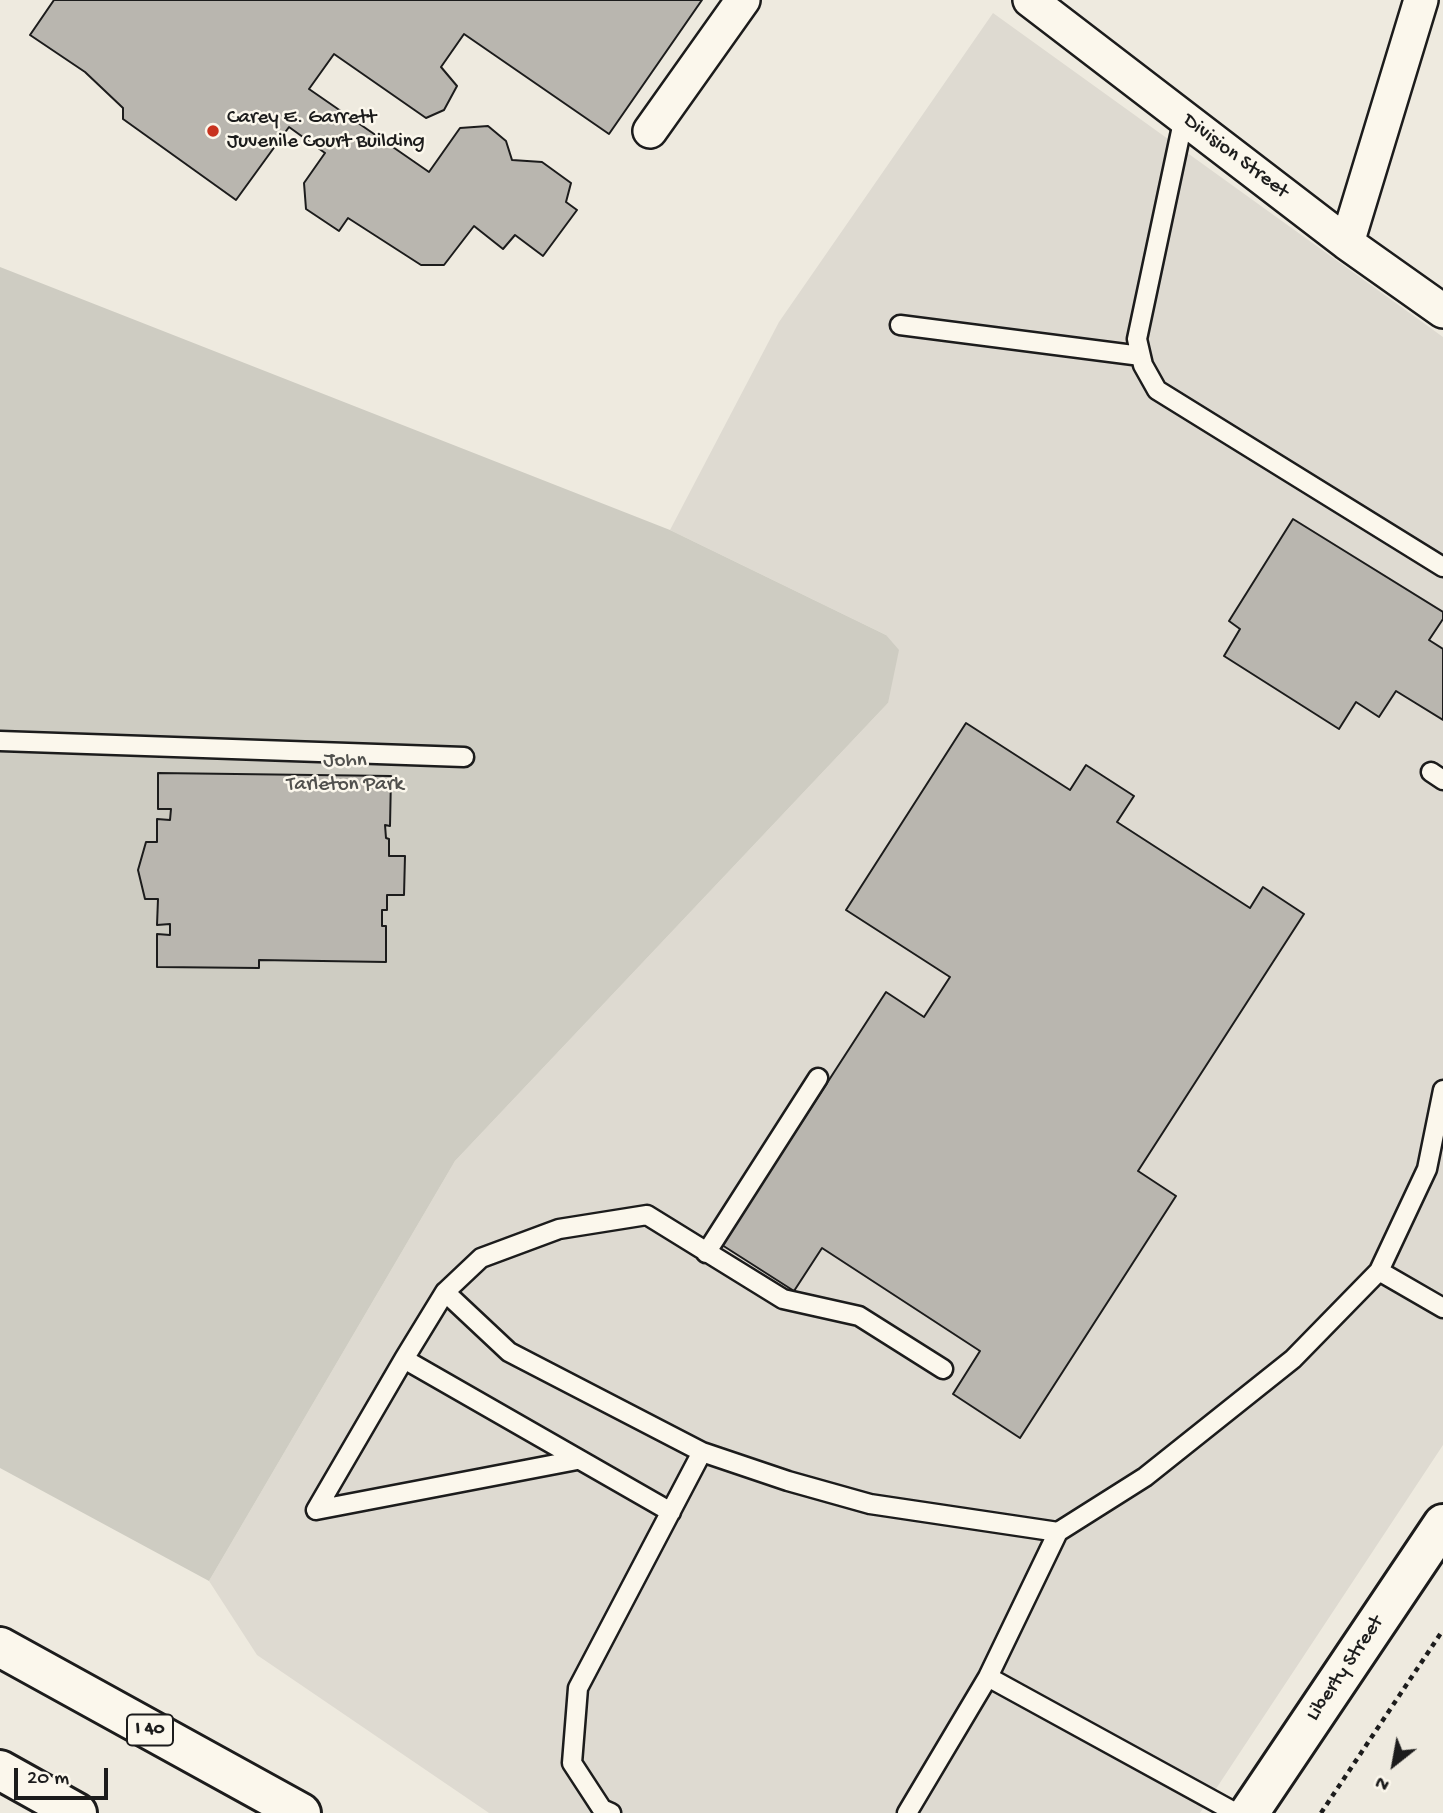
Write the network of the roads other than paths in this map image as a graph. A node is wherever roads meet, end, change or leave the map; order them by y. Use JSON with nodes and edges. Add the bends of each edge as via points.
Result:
{"nodes":[{"id":1,"x":743,"y":0,"type":"edge"},
{"id":2,"x":1030,"y":0,"type":"edge"},
{"id":3,"x":1421,"y":0,"type":"edge"},
{"id":4,"x":1184,"y":117,"type":"junction"},
{"id":5,"x":650,"y":131,"type":"dead end"},
{"id":6,"x":1347,"y":243,"type":"junction"},
{"id":7,"x":1443,"y":311,"type":"edge"},
{"id":8,"x":900,"y":325,"type":"dead end"},
{"id":9,"x":1141,"y":356,"type":"junction"},
{"id":10,"x":1443,"y":567,"type":"edge"},
{"id":11,"x":0,"y":741,"type":"edge"},
{"id":12,"x":464,"y":757,"type":"dead end"},
{"id":13,"x":818,"y":1078,"type":"dead end"},
{"id":14,"x":1443,"y":1090,"type":"edge"},
{"id":15,"x":706,"y":1253,"type":"junction"},
{"id":16,"x":1379,"y":1271,"type":"junction"},
{"id":17,"x":445,"y":1292,"type":"junction"},
{"id":18,"x":1443,"y":1308,"type":"edge"},
{"id":19,"x":404,"y":1359,"type":"junction"},
{"id":20,"x":943,"y":1369,"type":"dead end"},
{"id":21,"x":702,"y":1452,"type":"junction"},
{"id":22,"x":577,"y":1460,"type":"junction"},
{"id":23,"x":671,"y":1512,"type":"junction"},
{"id":24,"x":1443,"y":1524,"type":"edge"},
{"id":25,"x":1058,"y":1532,"type":"junction"},
{"id":26,"x":0,"y":1647,"type":"edge"},
{"id":27,"x":988,"y":1677,"type":"junction"},
{"id":28,"x":0,"y":1770,"type":"edge"},
{"id":29,"x":77,"y":1813,"type":"edge"},
{"id":30,"x":301,"y":1813,"type":"edge"},
{"id":31,"x":611,"y":1813,"type":"edge"},
{"id":32,"x":907,"y":1813,"type":"edge"},
{"id":33,"x":1236,"y":1813,"type":"edge"},
{"id":34,"x":1249,"y":1813,"type":"edge"}],
"edges":[{"from":1,"to":5,"type":"street"},
{"from":2,"to":4,"type":"street","name":"Division Street"},
{"from":3,"to":6,"type":"street"},
{"from":4,"to":6,"type":"street","name":"Division Street"},
{"from":4,"to":9,"type":"lane","via":[[1137,340]]},
{"from":6,"to":7,"type":"street","name":"Division Street"},
{"from":8,"to":9,"type":"lane"},
{"from":9,"to":10,"type":"lane","via":[[1157,390]]},
{"from":11,"to":12,"type":"lane"},
{"from":13,"to":15,"type":"lane"},
{"from":14,"to":16,"type":"lane","via":[[1427,1169]]},
{"from":15,"to":17,"type":"lane","via":[[647,1215],[559,1229],[481,1258]]},
{"from":15,"to":20,"type":"lane","via":[[783,1299],[859,1316]]},
{"from":16,"to":18,"type":"lane"},
{"from":16,"to":25,"type":"lane","via":[[1293,1359],[1145,1477]]},
{"from":17,"to":19,"type":"lane"},
{"from":17,"to":21,"type":"lane","via":[[509,1352]]},
{"from":19,"to":22,"type":"lane"},
{"from":19,"to":22,"type":"lane","via":[[316,1510]]},
{"from":21,"to":23,"type":"lane"},
{"from":21,"to":25,"type":"lane","via":[[870,1504]]},
{"from":22,"to":23,"type":"lane"},
{"from":23,"to":31,"type":"lane","via":[[578,1688],[572,1763],[603,1809]]},
{"from":24,"to":34,"type":"main road","name":"Liberty Street"},
{"from":25,"to":27,"type":"lane"},
{"from":26,"to":30,"type":"main road","number":"I 40"},
{"from":27,"to":32,"type":"lane"},
{"from":27,"to":33,"type":"lane"},
{"from":28,"to":29,"type":"main road"}]}
